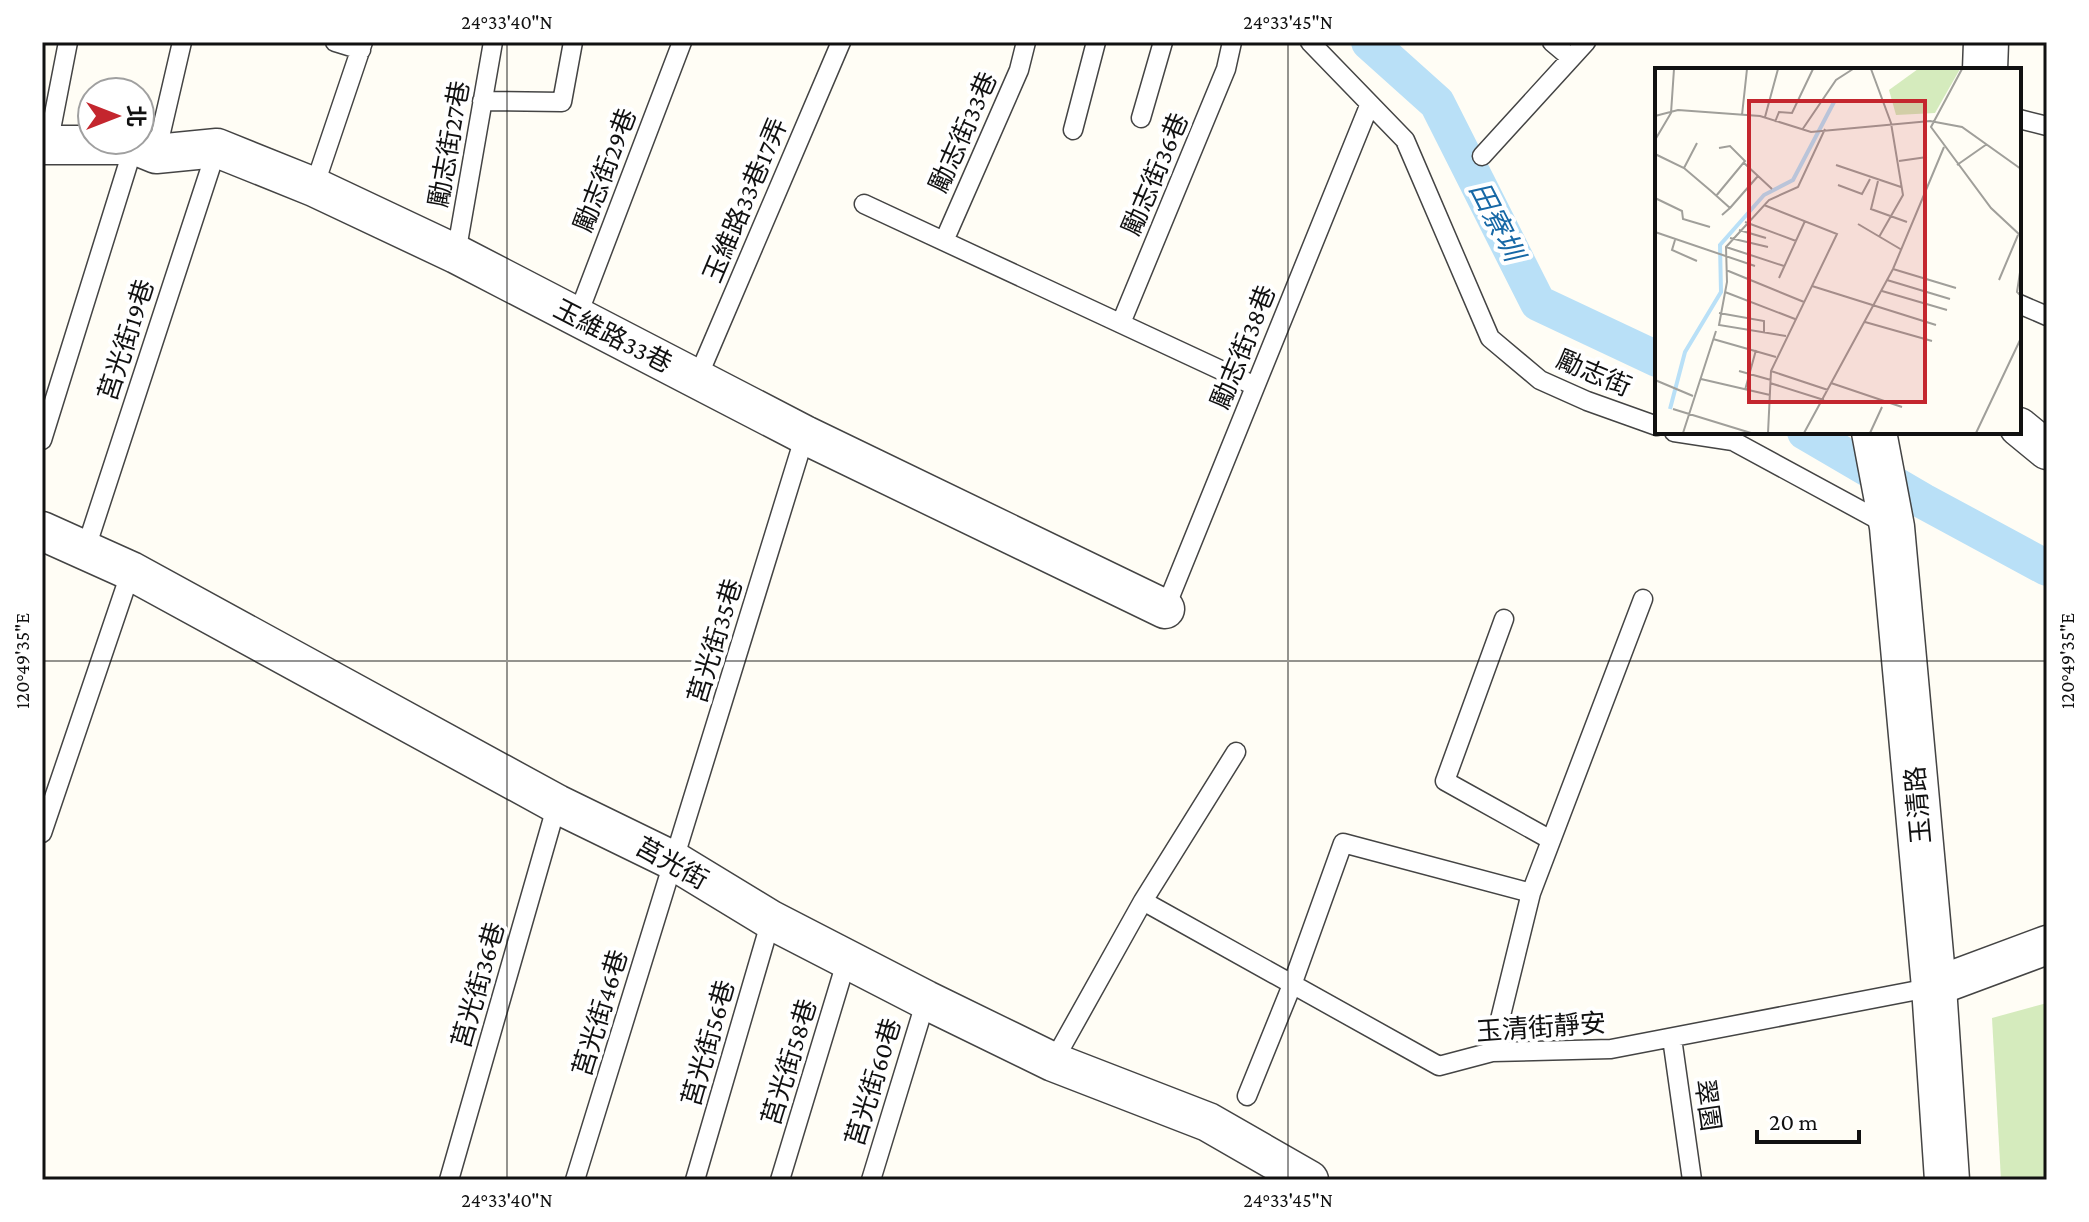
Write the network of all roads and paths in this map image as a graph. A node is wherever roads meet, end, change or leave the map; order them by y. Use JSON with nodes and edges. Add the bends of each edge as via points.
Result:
{"nodes":[{"id":1,"x":68,"y":42,"type":"edge"},
{"id":2,"x":182,"y":42,"type":"edge"},
{"id":3,"x":335,"y":42,"type":"edge"},
{"id":4,"x":493,"y":42,"type":"edge"},
{"id":5,"x":573,"y":42,"type":"edge"},
{"id":6,"x":682,"y":42,"type":"edge"},
{"id":7,"x":841,"y":42,"type":"edge"},
{"id":8,"x":1026,"y":42,"type":"edge"},
{"id":9,"x":1096,"y":42,"type":"edge"},
{"id":10,"x":1163,"y":42,"type":"edge"},
{"id":11,"x":1232,"y":42,"type":"edge"},
{"id":12,"x":1310,"y":42,"type":"edge"},
{"id":13,"x":1552,"y":42,"type":"edge"},
{"id":14,"x":1586,"y":42,"type":"edge"},
{"id":15,"x":1986,"y":42,"type":"edge"},
{"id":16,"x":362,"y":46,"type":"edge"},
{"id":17,"x":1571,"y":58,"type":"junction"},
{"id":18,"x":1985,"y":68,"type":"edge"},
{"id":19,"x":482,"y":101,"type":"junction"},
{"id":20,"x":1369,"y":106,"type":"junction"},
{"id":21,"x":156,"y":118,"type":"edge"},
{"id":22,"x":1141,"y":118,"type":"dead end"},
{"id":23,"x":2021,"y":120,"type":"edge"},
{"id":24,"x":2047,"y":126,"type":"edge"},
{"id":25,"x":1073,"y":130,"type":"dead end"},
{"id":26,"x":45,"y":145,"type":"edge"},
{"id":27,"x":76,"y":147,"type":"edge"},
{"id":28,"x":217,"y":148,"type":"junction"},
{"id":29,"x":156,"y":150,"type":"edge"},
{"id":30,"x":143,"y":156,"type":"edge"},
{"id":31,"x":1482,"y":156,"type":"dead end"},
{"id":32,"x":314,"y":187,"type":"junction"},
{"id":33,"x":864,"y":204,"type":"dead end"},
{"id":34,"x":944,"y":241,"type":"junction"},
{"id":35,"x":456,"y":254,"type":"junction"},
{"id":36,"x":2021,"y":305,"type":"edge"},
{"id":37,"x":2047,"y":316,"type":"edge"},
{"id":38,"x":577,"y":317,"type":"junction"},
{"id":39,"x":1121,"y":323,"type":"junction"},
{"id":40,"x":697,"y":379,"type":"junction"},
{"id":41,"x":1255,"y":386,"type":"junction"},
{"id":42,"x":1655,"y":425,"type":"edge"},
{"id":43,"x":2021,"y":429,"type":"edge"},
{"id":44,"x":1687,"y":434,"type":"edge"},
{"id":45,"x":1874,"y":434,"type":"edge"},
{"id":46,"x":805,"y":435,"type":"junction"},
{"id":47,"x":42,"y":440,"type":"edge"},
{"id":48,"x":2047,"y":450,"type":"edge"},
{"id":49,"x":1892,"y":527,"type":"junction"},
{"id":50,"x":42,"y":531,"type":"edge"},
{"id":51,"x":86,"y":548,"type":"junction"},
{"id":52,"x":131,"y":571,"type":"junction"},
{"id":53,"x":1643,"y":599,"type":"dead end"},
{"id":54,"x":1165,"y":609,"type":"joint"},
{"id":55,"x":1504,"y":619,"type":"dead end"},
{"id":56,"x":1236,"y":752,"type":"dead end"},
{"id":57,"x":557,"y":804,"type":"junction"},
{"id":58,"x":42,"y":833,"type":"edge"},
{"id":59,"x":1551,"y":840,"type":"junction"},
{"id":60,"x":674,"y":861,"type":"junction"},
{"id":61,"x":1531,"y":893,"type":"junction"},
{"id":62,"x":1143,"y":901,"type":"junction"},
{"id":63,"x":771,"y":920,"type":"junction"},
{"id":64,"x":2047,"y":945,"type":"edge"},
{"id":65,"x":847,"y":959,"type":"junction"},
{"id":66,"x":1292,"y":985,"type":"junction"},
{"id":67,"x":1934,"y":987,"type":"junction"},
{"id":68,"x":926,"y":1000,"type":"junction"},
{"id":69,"x":1672,"y":1038,"type":"junction"},
{"id":70,"x":1492,"y":1052,"type":"junction"},
{"id":71,"x":1053,"y":1062,"type":"junction"},
{"id":72,"x":1247,"y":1096,"type":"dead end"},
{"id":73,"x":449,"y":1180,"type":"edge"},
{"id":74,"x":575,"y":1180,"type":"edge"},
{"id":75,"x":695,"y":1180,"type":"edge"},
{"id":76,"x":780,"y":1180,"type":"edge"},
{"id":77,"x":871,"y":1180,"type":"edge"},
{"id":78,"x":1309,"y":1180,"type":"edge"},
{"id":79,"x":1692,"y":1180,"type":"edge"},
{"id":80,"x":1947,"y":1180,"type":"edge"}],
"edges":[{"from":1,"to":26,"type":"lane"},
{"from":2,"to":21,"type":"lane"},
{"from":3,"to":16,"type":"lane"},
{"from":4,"to":19,"type":"lane","name":"勵志街27巷"},
{"from":5,"to":19,"type":"lane","via":[[562,102]]},
{"from":6,"to":38,"type":"lane","name":"勵志街29巷"},
{"from":7,"to":40,"type":"lane","name":"玉維路33巷17弄"},
{"from":8,"to":34,"type":"lane","name":"勵志街33巷","via":[[1019,70]]},
{"from":9,"to":25,"type":"lane"},
{"from":10,"to":22,"type":"lane"},
{"from":11,"to":39,"type":"lane","name":"勵志街36巷","via":[[1226,69]]},
{"from":12,"to":20,"type":"lane","name":"勵志街"},
{"from":13,"to":17,"type":"lane"},
{"from":14,"to":17,"type":"lane"},
{"from":15,"to":18,"type":"street"},
{"from":16,"to":32,"type":"lane"},
{"from":17,"to":31,"type":"lane"},
{"from":19,"to":35,"type":"lane","name":"勵志街27巷"},
{"from":20,"to":41,"type":"lane","name":"勵志街38巷"},
{"from":20,"to":42,"type":"lane","name":"勵志街","via":[[1405,140],[1490,338],[1540,380]]},
{"from":23,"to":24,"type":"lane"},
{"from":26,"to":27,"type":"street","name":"玉維路33巷"},
{"from":28,"to":29,"type":"street","name":"玉維路33巷"},
{"from":28,"to":32,"type":"street","name":"玉維路33巷"},
{"from":28,"to":51,"type":"lane","name":"莒光街19巷"},
{"from":30,"to":47,"type":"lane"},
{"from":32,"to":35,"type":"street","name":"玉維路33巷"},
{"from":33,"to":34,"type":"lane"},
{"from":34,"to":39,"type":"lane"},
{"from":35,"to":38,"type":"street","name":"玉維路33巷"},
{"from":36,"to":37,"type":"lane"},
{"from":38,"to":40,"type":"street","name":"玉維路33巷"},
{"from":39,"to":41,"type":"lane"},
{"from":40,"to":46,"type":"street","name":"玉維路33巷"},
{"from":41,"to":54,"type":"lane","name":"勵志街38巷"},
{"from":43,"to":48,"type":"street"},
{"from":44,"to":49,"type":"lane","via":[[1733,441]]},
{"from":45,"to":49,"type":"street","name":"玉清路"},
{"from":46,"to":54,"type":"street","name":"玉維路33巷"},
{"from":46,"to":60,"type":"lane","name":"莒光街35巷"},
{"from":49,"to":67,"type":"street","name":"玉清路"},
{"from":50,"to":51,"type":"street","name":"莒光街"},
{"from":51,"to":52,"type":"street","name":"莒光街"},
{"from":52,"to":57,"type":"street","name":"莒光街"},
{"from":52,"to":58,"type":"lane"},
{"from":53,"to":59,"type":"lane"},
{"from":55,"to":59,"type":"lane","via":[[1445,781]]},
{"from":56,"to":62,"type":"lane"},
{"from":57,"to":60,"type":"street","name":"莒光街"},
{"from":57,"to":73,"type":"lane","name":"莒光街36巷"},
{"from":59,"to":61,"type":"lane"},
{"from":60,"to":63,"type":"street","name":"莒光街"},
{"from":60,"to":74,"type":"lane","name":"莒光街46巷"},
{"from":61,"to":66,"type":"lane","via":[[1343,843]]},
{"from":61,"to":70,"type":"lane"},
{"from":62,"to":66,"type":"lane","name":"玉清街靜安"},
{"from":62,"to":71,"type":"lane"},
{"from":63,"to":65,"type":"street","name":"莒光街"},
{"from":63,"to":75,"type":"lane","name":"莒光街56巷"},
{"from":64,"to":67,"type":"street"},
{"from":65,"to":68,"type":"street","name":"莒光街"},
{"from":65,"to":76,"type":"lane","name":"莒光街58巷"},
{"from":66,"to":70,"type":"lane","name":"玉清街靜安","via":[[1439,1066]]},
{"from":66,"to":72,"type":"lane"},
{"from":67,"to":69,"type":"lane","name":"玉清街靜安"},
{"from":67,"to":80,"type":"street","name":"玉清路"},
{"from":68,"to":71,"type":"street","name":"莒光街"},
{"from":68,"to":77,"type":"lane","name":"莒光街60巷"},
{"from":69,"to":70,"type":"lane","name":"玉清街靜安","via":[[1611,1049]]},
{"from":69,"to":79,"type":"lane","name":"翠園"},
{"from":71,"to":78,"type":"street","name":"莒光街","via":[[1208,1122]]}]}
